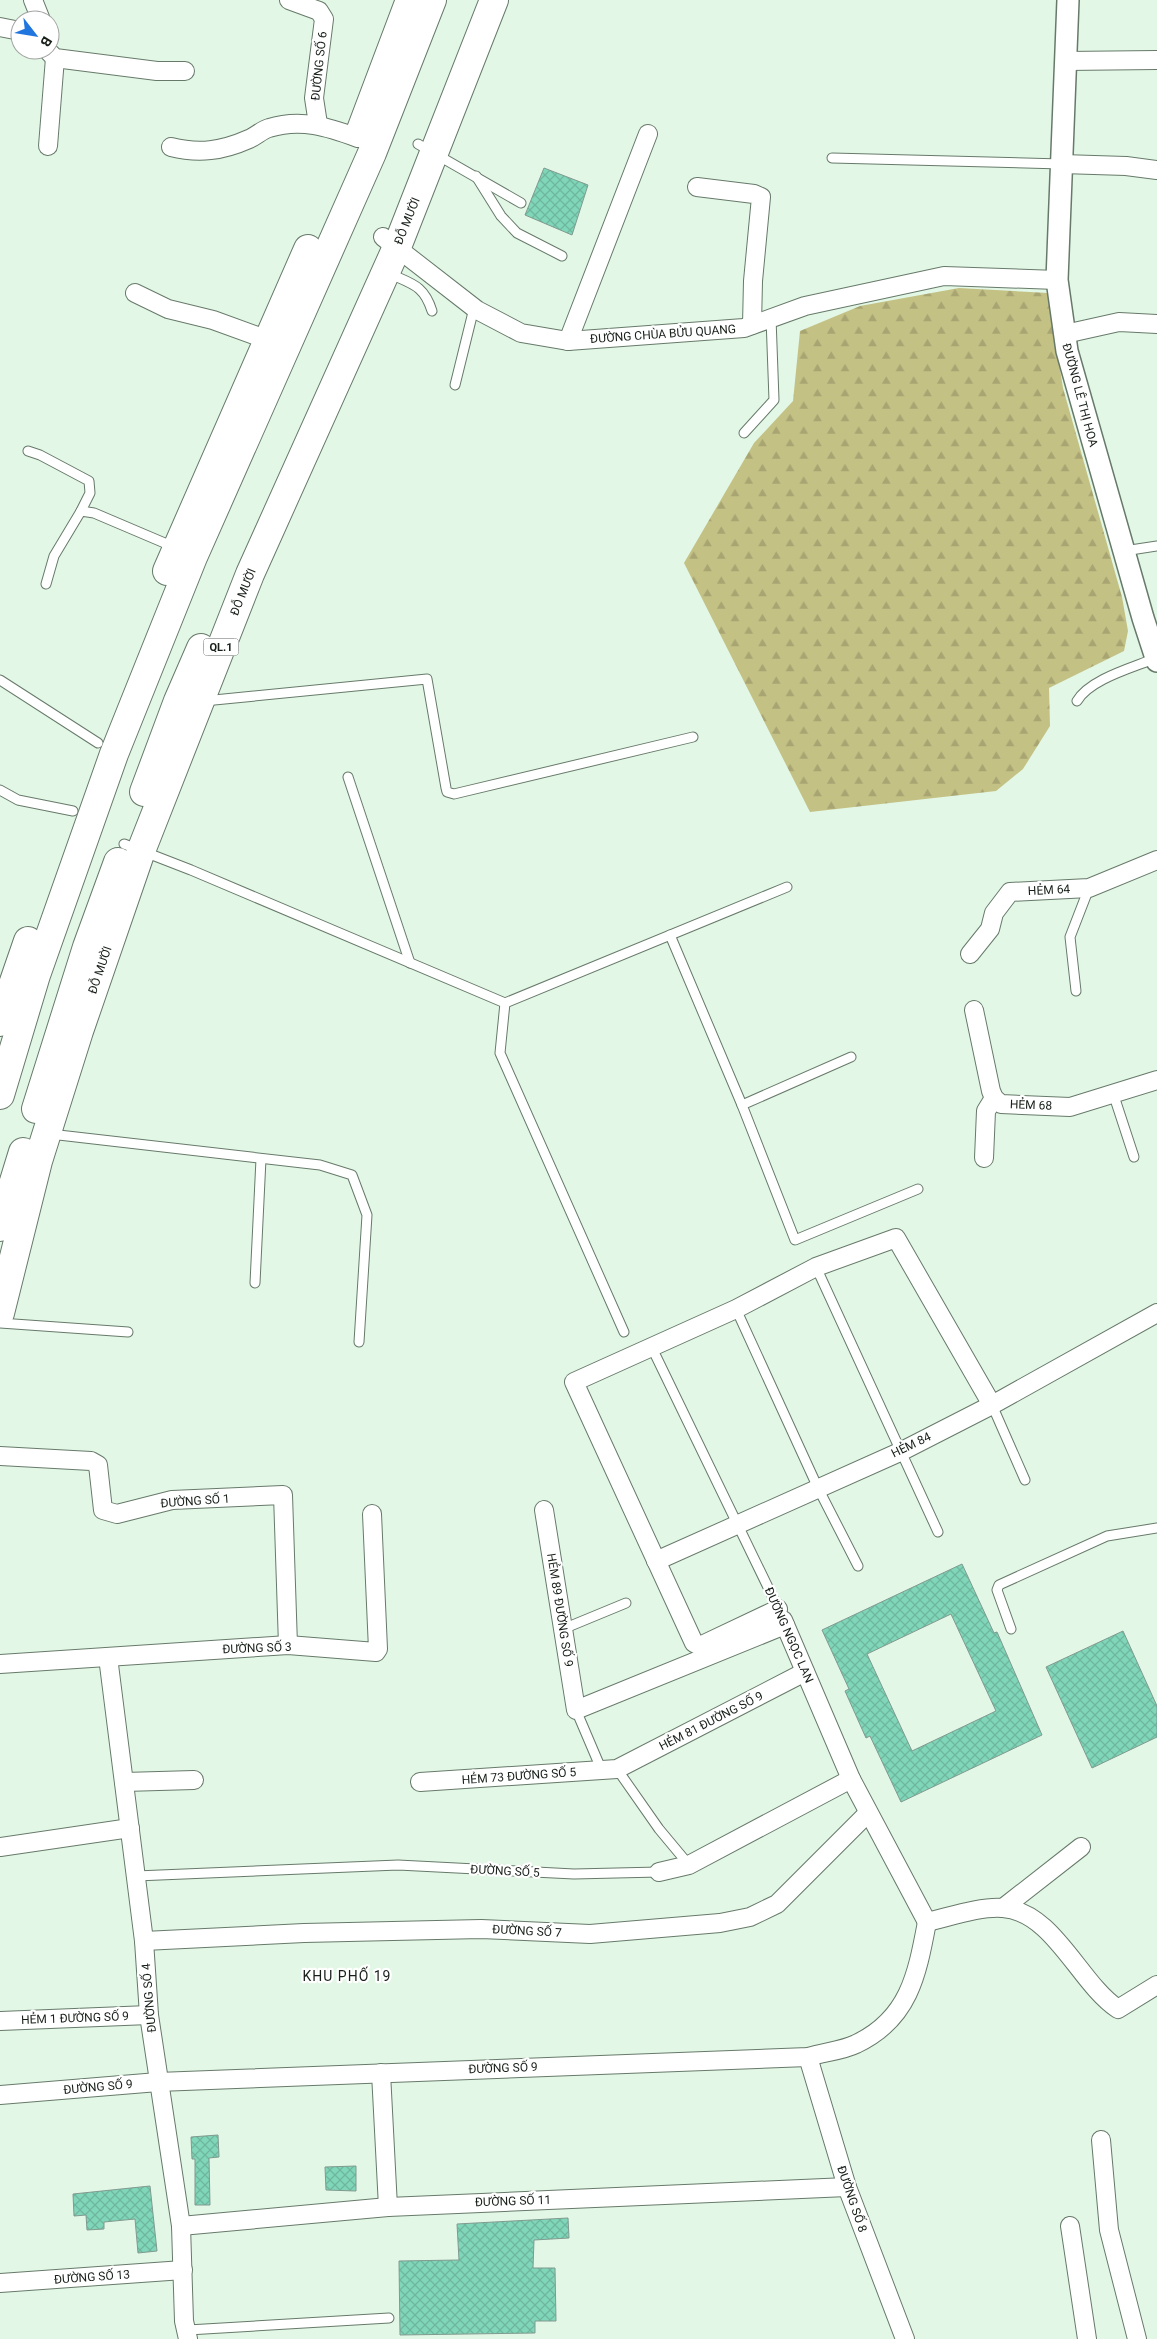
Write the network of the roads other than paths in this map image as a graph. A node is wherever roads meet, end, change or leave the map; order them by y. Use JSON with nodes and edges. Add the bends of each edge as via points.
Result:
{"nodes":[{"id":1,"x":289,"y":0,"type":"edge"},
{"id":2,"x":410,"y":0,"type":"edge"},
{"id":3,"x":432,"y":0,"type":"edge"},
{"id":4,"x":476,"y":0,"type":"edge"},
{"id":5,"x":494,"y":0,"type":"edge"},
{"id":6,"x":1068,"y":0,"type":"edge"},
{"id":7,"x":465,"y":51,"type":"junction"},
{"id":8,"x":60,"y":55,"type":"edge"},
{"id":9,"x":51,"y":60,"type":"edge"},
{"id":10,"x":1157,"y":60,"type":"edge"},
{"id":11,"x":1065,"y":61,"type":"junction"},
{"id":12,"x":186,"y":71,"type":"dead end"},
{"id":13,"x":318,"y":124,"type":"junction"},
{"id":14,"x":648,"y":134,"type":"dead end"},
{"id":15,"x":358,"y":138,"type":"junction"},
{"id":16,"x":48,"y":146,"type":"dead end"},
{"id":17,"x":171,"y":147,"type":"dead end"},
{"id":18,"x":426,"y":148,"type":"junction"},
{"id":19,"x":832,"y":158,"type":"dead end"},
{"id":20,"x":1062,"y":164,"type":"junction"},
{"id":21,"x":1157,"y":170,"type":"edge"},
{"id":22,"x":476,"y":176,"type":"junction"},
{"id":23,"x":697,"y":187,"type":"dead end"},
{"id":24,"x":521,"y":203,"type":"dead end"},
{"id":25,"x":390,"y":242,"type":"junction"},
{"id":26,"x":562,"y":256,"type":"dead end"},
{"id":27,"x":386,"y":272,"type":"junction"},
{"id":28,"x":1058,"y":280,"type":"junction"},
{"id":29,"x":134,"y":293,"type":"dead end"},
{"id":30,"x":474,"y":308,"type":"junction"},
{"id":31,"x":432,"y":311,"type":"dead end"},
{"id":32,"x":771,"y":318,"type":"junction"},
{"id":33,"x":1157,"y":324,"type":"edge"},
{"id":34,"x":752,"y":325,"type":"junction"},
{"id":35,"x":1065,"y":334,"type":"junction"},
{"id":36,"x":268,"y":340,"type":"junction"},
{"id":37,"x":568,"y":341,"type":"junction"},
{"id":38,"x":455,"y":385,"type":"dead end"},
{"id":39,"x":744,"y":433,"type":"dead end"},
{"id":40,"x":28,"y":452,"type":"dead end"},
{"id":41,"x":81,"y":511,"type":"junction"},
{"id":42,"x":1157,"y":546,"type":"edge"},
{"id":43,"x":176,"y":548,"type":"junction"},
{"id":44,"x":1124,"y":551,"type":"junction"},
{"id":45,"x":46,"y":584,"type":"dead end"},
{"id":46,"x":1156,"y":660,"type":"edge"},
{"id":47,"x":0,"y":680,"type":"edge"},
{"id":48,"x":1076,"y":701,"type":"dead end"},
{"id":49,"x":199,"y":702,"type":"junction"},
{"id":50,"x":692,"y":737,"type":"dead end"},
{"id":51,"x":98,"y":743,"type":"junction"},
{"id":52,"x":348,"y":777,"type":"dead end"},
{"id":53,"x":0,"y":790,"type":"edge"},
{"id":54,"x":72,"y":811,"type":"junction"},
{"id":55,"x":133,"y":848,"type":"junction"},
{"id":56,"x":1157,"y":860,"type":"edge"},
{"id":57,"x":787,"y":887,"type":"dead end"},
{"id":58,"x":1089,"y":888,"type":"junction"},
{"id":59,"x":670,"y":936,"type":"junction"},
{"id":60,"x":970,"y":954,"type":"dead end"},
{"id":61,"x":410,"y":963,"type":"junction"},
{"id":62,"x":1076,"y":991,"type":"dead end"},
{"id":63,"x":505,"y":1003,"type":"junction"},
{"id":64,"x":974,"y":1010,"type":"dead end"},
{"id":65,"x":0,"y":1022,"type":"edge"},
{"id":66,"x":851,"y":1057,"type":"dead end"},
{"id":67,"x":1157,"y":1080,"type":"edge"},
{"id":68,"x":1113,"y":1093,"type":"junction"},
{"id":69,"x":0,"y":1095,"type":"edge"},
{"id":70,"x":994,"y":1098,"type":"junction"},
{"id":71,"x":742,"y":1105,"type":"junction"},
{"id":72,"x":48,"y":1134,"type":"junction"},
{"id":73,"x":1134,"y":1157,"type":"dead end"},
{"id":74,"x":984,"y":1158,"type":"dead end"},
{"id":75,"x":262,"y":1159,"type":"junction"},
{"id":76,"x":918,"y":1189,"type":"dead end"},
{"id":77,"x":0,"y":1227,"type":"edge"},
{"id":78,"x":816,"y":1267,"type":"junction"},
{"id":79,"x":255,"y":1283,"type":"dead end"},
{"id":80,"x":736,"y":1309,"type":"junction"},
{"id":81,"x":0,"y":1313,"type":"edge"},
{"id":82,"x":1157,"y":1313,"type":"edge"},
{"id":83,"x":0,"y":1323,"type":"edge"},
{"id":84,"x":128,"y":1332,"type":"dead end"},
{"id":85,"x":624,"y":1332,"type":"dead end"},
{"id":86,"x":359,"y":1342,"type":"dead end"},
{"id":87,"x":652,"y":1348,"type":"junction"},
{"id":88,"x":992,"y":1405,"type":"junction"},
{"id":89,"x":902,"y":1451,"type":"junction"},
{"id":90,"x":0,"y":1456,"type":"edge"},
{"id":91,"x":1024,"y":1480,"type":"dead end"},
{"id":92,"x":818,"y":1488,"type":"junction"},
{"id":93,"x":544,"y":1510,"type":"dead end"},
{"id":94,"x":372,"y":1514,"type":"dead end"},
{"id":95,"x":737,"y":1525,"type":"junction"},
{"id":96,"x":1157,"y":1528,"type":"edge"},
{"id":97,"x":938,"y":1532,"type":"dead end"},
{"id":98,"x":656,"y":1561,"type":"junction"},
{"id":99,"x":858,"y":1566,"type":"dead end"},
{"id":100,"x":626,"y":1603,"type":"dead end"},
{"id":101,"x":782,"y":1618,"type":"junction"},
{"id":102,"x":563,"y":1629,"type":"junction"},
{"id":103,"x":1011,"y":1629,"type":"dead end"},
{"id":104,"x":288,"y":1645,"type":"junction"},
{"id":105,"x":108,"y":1657,"type":"junction"},
{"id":106,"x":0,"y":1664,"type":"edge"},
{"id":107,"x":805,"y":1672,"type":"junction"},
{"id":108,"x":576,"y":1710,"type":"junction"},
{"id":109,"x":610,"y":1770,"type":"junction"},
{"id":110,"x":194,"y":1780,"type":"dead end"},
{"id":111,"x":851,"y":1780,"type":"junction"},
{"id":112,"x":124,"y":1782,"type":"junction"},
{"id":113,"x":420,"y":1782,"type":"dead end"},
{"id":114,"x":868,"y":1813,"type":"junction"},
{"id":115,"x":130,"y":1828,"type":"junction"},
{"id":116,"x":0,"y":1847,"type":"edge"},
{"id":117,"x":1081,"y":1847,"type":"dead end"},
{"id":118,"x":689,"y":1866,"type":"junction"},
{"id":119,"x":659,"y":1872,"type":"joint"},
{"id":120,"x":136,"y":1876,"type":"junction"},
{"id":121,"x":1003,"y":1908,"type":"junction"},
{"id":122,"x":927,"y":1922,"type":"junction"},
{"id":123,"x":144,"y":1941,"type":"junction"},
{"id":124,"x":1157,"y":1985,"type":"edge"},
{"id":125,"x":149,"y":2015,"type":"junction"},
{"id":126,"x":0,"y":2020,"type":"edge"},
{"id":127,"x":808,"y":2057,"type":"junction"},
{"id":128,"x":381,"y":2073,"type":"junction"},
{"id":129,"x":158,"y":2082,"type":"junction"},
{"id":130,"x":0,"y":2095,"type":"edge"},
{"id":131,"x":1101,"y":2140,"type":"dead end"},
{"id":132,"x":847,"y":2187,"type":"junction"},
{"id":133,"x":388,"y":2206,"type":"junction"},
{"id":134,"x":180,"y":2226,"type":"junction"},
{"id":135,"x":1070,"y":2226,"type":"dead end"},
{"id":136,"x":183,"y":2270,"type":"junction"},
{"id":137,"x":0,"y":2283,"type":"edge"},
{"id":138,"x":389,"y":2318,"type":"dead end"},
{"id":139,"x":188,"y":2334,"type":"edge"},
{"id":140,"x":904,"y":2339,"type":"edge"},
{"id":141,"x":1087,"y":2339,"type":"edge"},
{"id":142,"x":1137,"y":2339,"type":"edge"}],
"edges":[{"from":1,"to":13,"type":"street","name":"ĐƯỜNG SỐ 6","via":[[319,11],[324,19],[314,98]]},
{"from":2,"to":15,"type":"highway"},
{"from":3,"to":69,"type":"highway","via":[[372,153],[193,557],[114,754],[36,975]]},
{"from":4,"to":7,"type":"highway","name":"ĐỖ MƯỜI","number":"QL.1"},
{"from":5,"to":7,"type":"highway","name":"ĐỖ MƯỜI","number":"QL.1"},
{"from":6,"to":11,"type":"street","name":"ĐƯỜNG LÊ THỊ HOA"},
{"from":7,"to":18,"type":"highway","name":"ĐỖ MƯỜI","number":"QL.1"},
{"from":8,"to":12,"type":"street","via":[[157,71]]},
{"from":9,"to":16,"type":"street"},
{"from":10,"to":11,"type":"street"},
{"from":11,"to":20,"type":"street","name":"ĐƯỜNG LÊ THỊ HOA"},
{"from":13,"to":15,"type":"street"},
{"from":13,"to":17,"type":"street","via":[[268,128],[250,139],[208,152]]},
{"from":14,"to":37,"type":"street"},
{"from":15,"to":36,"type":"highway"},
{"from":18,"to":22,"type":"lane"},
{"from":18,"to":25,"type":"highway","name":"ĐỖ MƯỜI","number":"QL.1"},
{"from":19,"to":20,"type":"lane"},
{"from":20,"to":21,"type":"street"},
{"from":20,"to":28,"type":"street","name":"ĐƯỜNG LÊ THỊ HOA"},
{"from":22,"to":24,"type":"lane"},
{"from":22,"to":26,"type":"lane","via":[[501,216],[517,233]]},
{"from":23,"to":34,"type":"street","via":[[761,197]]},
{"from":25,"to":27,"type":"highway","name":"ĐỖ MƯỜI","number":"QL.1"},
{"from":25,"to":30,"type":"street","name":"ĐƯỜNG CHÙA BỬU QUANG"},
{"from":25,"to":55,"type":"highway","name":"ĐỖ MƯỜI","number":"QL.1","via":[[182,692]]},
{"from":27,"to":31,"type":"lane","via":[[420,287],[428,297]]},
{"from":27,"to":49,"type":"highway","name":"ĐỖ MƯỜI","number":"QL.1","via":[[250,574]]},
{"from":28,"to":32,"type":"street","name":"ĐƯỜNG CHÙA BỬU QUANG","via":[[944,276],[805,306]]},
{"from":28,"to":35,"type":"street","name":"ĐƯỜNG LÊ THỊ HOA"},
{"from":29,"to":36,"type":"street","via":[[168,309],[213,320]]},
{"from":30,"to":37,"type":"street","name":"ĐƯỜNG CHÙA BỬU QUANG","via":[[521,333]]},
{"from":30,"to":38,"type":"lane"},
{"from":32,"to":34,"type":"street","name":"ĐƯỜNG CHÙA BỬU QUANG"},
{"from":32,"to":39,"type":"lane","via":[[774,400]]},
{"from":33,"to":35,"type":"street","via":[[1119,322]]},
{"from":34,"to":37,"type":"street","name":"ĐƯỜNG CHÙA BỬU QUANG"},
{"from":35,"to":44,"type":"street","name":"ĐƯỜNG LÊ THỊ HOA","via":[[1067,351]]},
{"from":36,"to":43,"type":"highway"},
{"from":40,"to":41,"type":"lane","via":[[89,481],[90,494]]},
{"from":41,"to":43,"type":"lane","via":[[94,513]]},
{"from":41,"to":45,"type":"lane","via":[[54,556]]},
{"from":42,"to":44,"type":"lane"},
{"from":43,"to":51,"type":"highway"},
{"from":44,"to":46,"type":"street","name":"ĐƯỜNG LÊ THỊ HOA"},
{"from":46,"to":48,"type":"lane","via":[[1093,684]]},
{"from":47,"to":51,"type":"lane"},
{"from":49,"to":50,"type":"lane","via":[[427,679],[446,788],[447,792],[454,794]]},
{"from":49,"to":55,"type":"highway","name":"ĐỖ MƯỜI","number":"QL.1"},
{"from":51,"to":54,"type":"highway"},
{"from":52,"to":61,"type":"lane"},
{"from":53,"to":54,"type":"lane","via":[[18,800]]},
{"from":54,"to":65,"type":"highway"},
{"from":55,"to":61,"type":"lane"},
{"from":55,"to":72,"type":"highway","name":"ĐỖ MƯỜI","number":"QL.1"},
{"from":55,"to":77,"type":"highway","name":"ĐỖ MƯỜI","number":"QL.1","via":[[81,966]]},
{"from":56,"to":58,"type":"street","name":"HẺM 64"},
{"from":57,"to":59,"type":"lane"},
{"from":58,"to":60,"type":"street","name":"HẺM 64","via":[[1010,892],[994,913],[990,929]]},
{"from":58,"to":62,"type":"lane","via":[[1070,937]]},
{"from":59,"to":63,"type":"lane"},
{"from":59,"to":71,"type":"lane"},
{"from":61,"to":63,"type":"lane"},
{"from":63,"to":85,"type":"lane","via":[[500,1053]]},
{"from":64,"to":70,"type":"street","name":"HẺM 68"},
{"from":66,"to":71,"type":"lane"},
{"from":67,"to":68,"type":"street","name":"HẺM 68"},
{"from":68,"to":70,"type":"street","name":"HẺM 68","via":[[1070,1107],[1005,1105]]},
{"from":68,"to":73,"type":"lane"},
{"from":70,"to":74,"type":"street","via":[[986,1111]]},
{"from":71,"to":76,"type":"lane","via":[[795,1240]]},
{"from":72,"to":75,"type":"lane"},
{"from":72,"to":81,"type":"highway","name":"ĐỖ MƯỜI","number":"QL.1","via":[[38,1161]]},
{"from":75,"to":79,"type":"lane"},
{"from":75,"to":86,"type":"lane","via":[[320,1165],[352,1175],[367,1214]]},
{"from":78,"to":80,"type":"street"},
{"from":78,"to":88,"type":"street","via":[[896,1238]]},
{"from":78,"to":89,"type":"lane"},
{"from":80,"to":87,"type":"street"},
{"from":80,"to":92,"type":"lane"},
{"from":82,"to":88,"type":"street","name":"HẺM 84"},
{"from":83,"to":84,"type":"lane"},
{"from":87,"to":95,"type":"lane","name":"ĐƯỜNG NGỌC LAN"},
{"from":87,"to":98,"type":"street","via":[[574,1382]]},
{"from":88,"to":89,"type":"street","name":"HẺM 84"},
{"from":88,"to":91,"type":"lane"},
{"from":89,"to":92,"type":"street","name":"HẺM 84"},
{"from":89,"to":97,"type":"lane"},
{"from":90,"to":104,"type":"street","name":"ĐƯỜNG SỐ 1","via":[[96,1463],[103,1510],[117,1514],[172,1500],[283,1495]]},
{"from":92,"to":95,"type":"street","name":"HẺM 84"},
{"from":92,"to":99,"type":"lane"},
{"from":93,"to":102,"type":"street","name":"HẺM 89 ĐƯỜNG SỐ 9"},
{"from":94,"to":104,"type":"street","name":"ĐƯỜNG SỐ 3","via":[[378,1651]]},
{"from":95,"to":98,"type":"street","name":"HẺM 84"},
{"from":95,"to":101,"type":"lane","name":"ĐƯỜNG NGỌC LAN"},
{"from":96,"to":103,"type":"lane","via":[[1107,1536],[999,1585],[997,1590]]},
{"from":98,"to":101,"type":"street","via":[[697,1646]]},
{"from":100,"to":102,"type":"lane"},
{"from":101,"to":107,"type":"street","name":"ĐƯỜNG NGỌC LAN"},
{"from":101,"to":108,"type":"street"},
{"from":102,"to":108,"type":"street","name":"HẺM 89 ĐƯỜNG SỐ 9"},
{"from":104,"to":105,"type":"street","name":"ĐƯỜNG SỐ 3"},
{"from":105,"to":106,"type":"street","name":"ĐƯỜNG SỐ 3"},
{"from":105,"to":112,"type":"street","name":"ĐƯỜNG SỐ 4"},
{"from":107,"to":109,"type":"street","name":"HẺM 81 ĐƯỜNG SỐ 9"},
{"from":107,"to":111,"type":"street","name":"ĐƯỜNG NGỌC LAN"},
{"from":108,"to":109,"type":"lane"},
{"from":109,"to":113,"type":"street","name":"HẺM 73 ĐƯỜNG SỐ 5"},
{"from":109,"to":118,"type":"lane"},
{"from":110,"to":112,"type":"street"},
{"from":111,"to":114,"type":"street","name":"ĐƯỜNG NGỌC LAN"},
{"from":111,"to":118,"type":"street","name":"ĐƯỜNG SỐ 5"},
{"from":112,"to":115,"type":"street","name":"ĐƯỜNG SỐ 4"},
{"from":114,"to":122,"type":"street","name":"ĐƯỜNG NGỌC LAN"},
{"from":114,"to":123,"type":"street","name":"ĐƯỜNG SỐ 7","via":[[777,1904],[750,1917],[720,1923],[590,1934],[480,1929]]},
{"from":115,"to":116,"type":"street"},
{"from":115,"to":120,"type":"street","name":"ĐƯỜNG SỐ 4"},
{"from":117,"to":121,"type":"street"},
{"from":118,"to":119,"type":"street","name":"ĐƯỜNG SỐ 5"},
{"from":119,"to":120,"type":"lane","name":"ĐƯỜNG SỐ 5","via":[[574,1874],[398,1865]]},
{"from":120,"to":123,"type":"street","name":"ĐƯỜNG SỐ 4"},
{"from":121,"to":122,"type":"street"},
{"from":121,"to":124,"type":"street","via":[[1022,1914],[1049,1931],[1104,2000],[1118,2010]]},
{"from":122,"to":127,"type":"street","name":"ĐƯỜNG SỐ 9","via":[[917,1972],[893,2018],[854,2045]]},
{"from":123,"to":125,"type":"street","name":"ĐƯỜNG SỐ 4"},
{"from":125,"to":126,"type":"street","name":"HẺM 1 ĐƯỜNG SỐ 9"},
{"from":125,"to":129,"type":"street","name":"ĐƯỜNG SỐ 4"},
{"from":127,"to":128,"type":"street","name":"ĐƯỜNG SỐ 9"},
{"from":127,"to":132,"type":"street","name":"ĐƯỜNG SỐ 8"},
{"from":128,"to":129,"type":"street","name":"ĐƯỜNG SỐ 9"},
{"from":128,"to":133,"type":"street"},
{"from":129,"to":130,"type":"street","name":"ĐƯỜNG SỐ 9"},
{"from":129,"to":134,"type":"street","name":"ĐƯỜNG SỐ 4"},
{"from":131,"to":142,"type":"street","via":[[1109,2230]]},
{"from":132,"to":133,"type":"street","name":"ĐƯỜNG SỐ 11"},
{"from":132,"to":140,"type":"street","name":"ĐƯỜNG SỐ 8"},
{"from":133,"to":134,"type":"street","name":"ĐƯỜNG SỐ 11"},
{"from":134,"to":136,"type":"street","name":"ĐƯỜNG SỐ 4"},
{"from":135,"to":141,"type":"street"},
{"from":136,"to":137,"type":"street","name":"ĐƯỜNG SỐ 13"},
{"from":136,"to":139,"type":"street","name":"ĐƯỜNG SỐ 4","via":[[184,2321]]},
{"from":138,"to":139,"type":"lane"}]}
